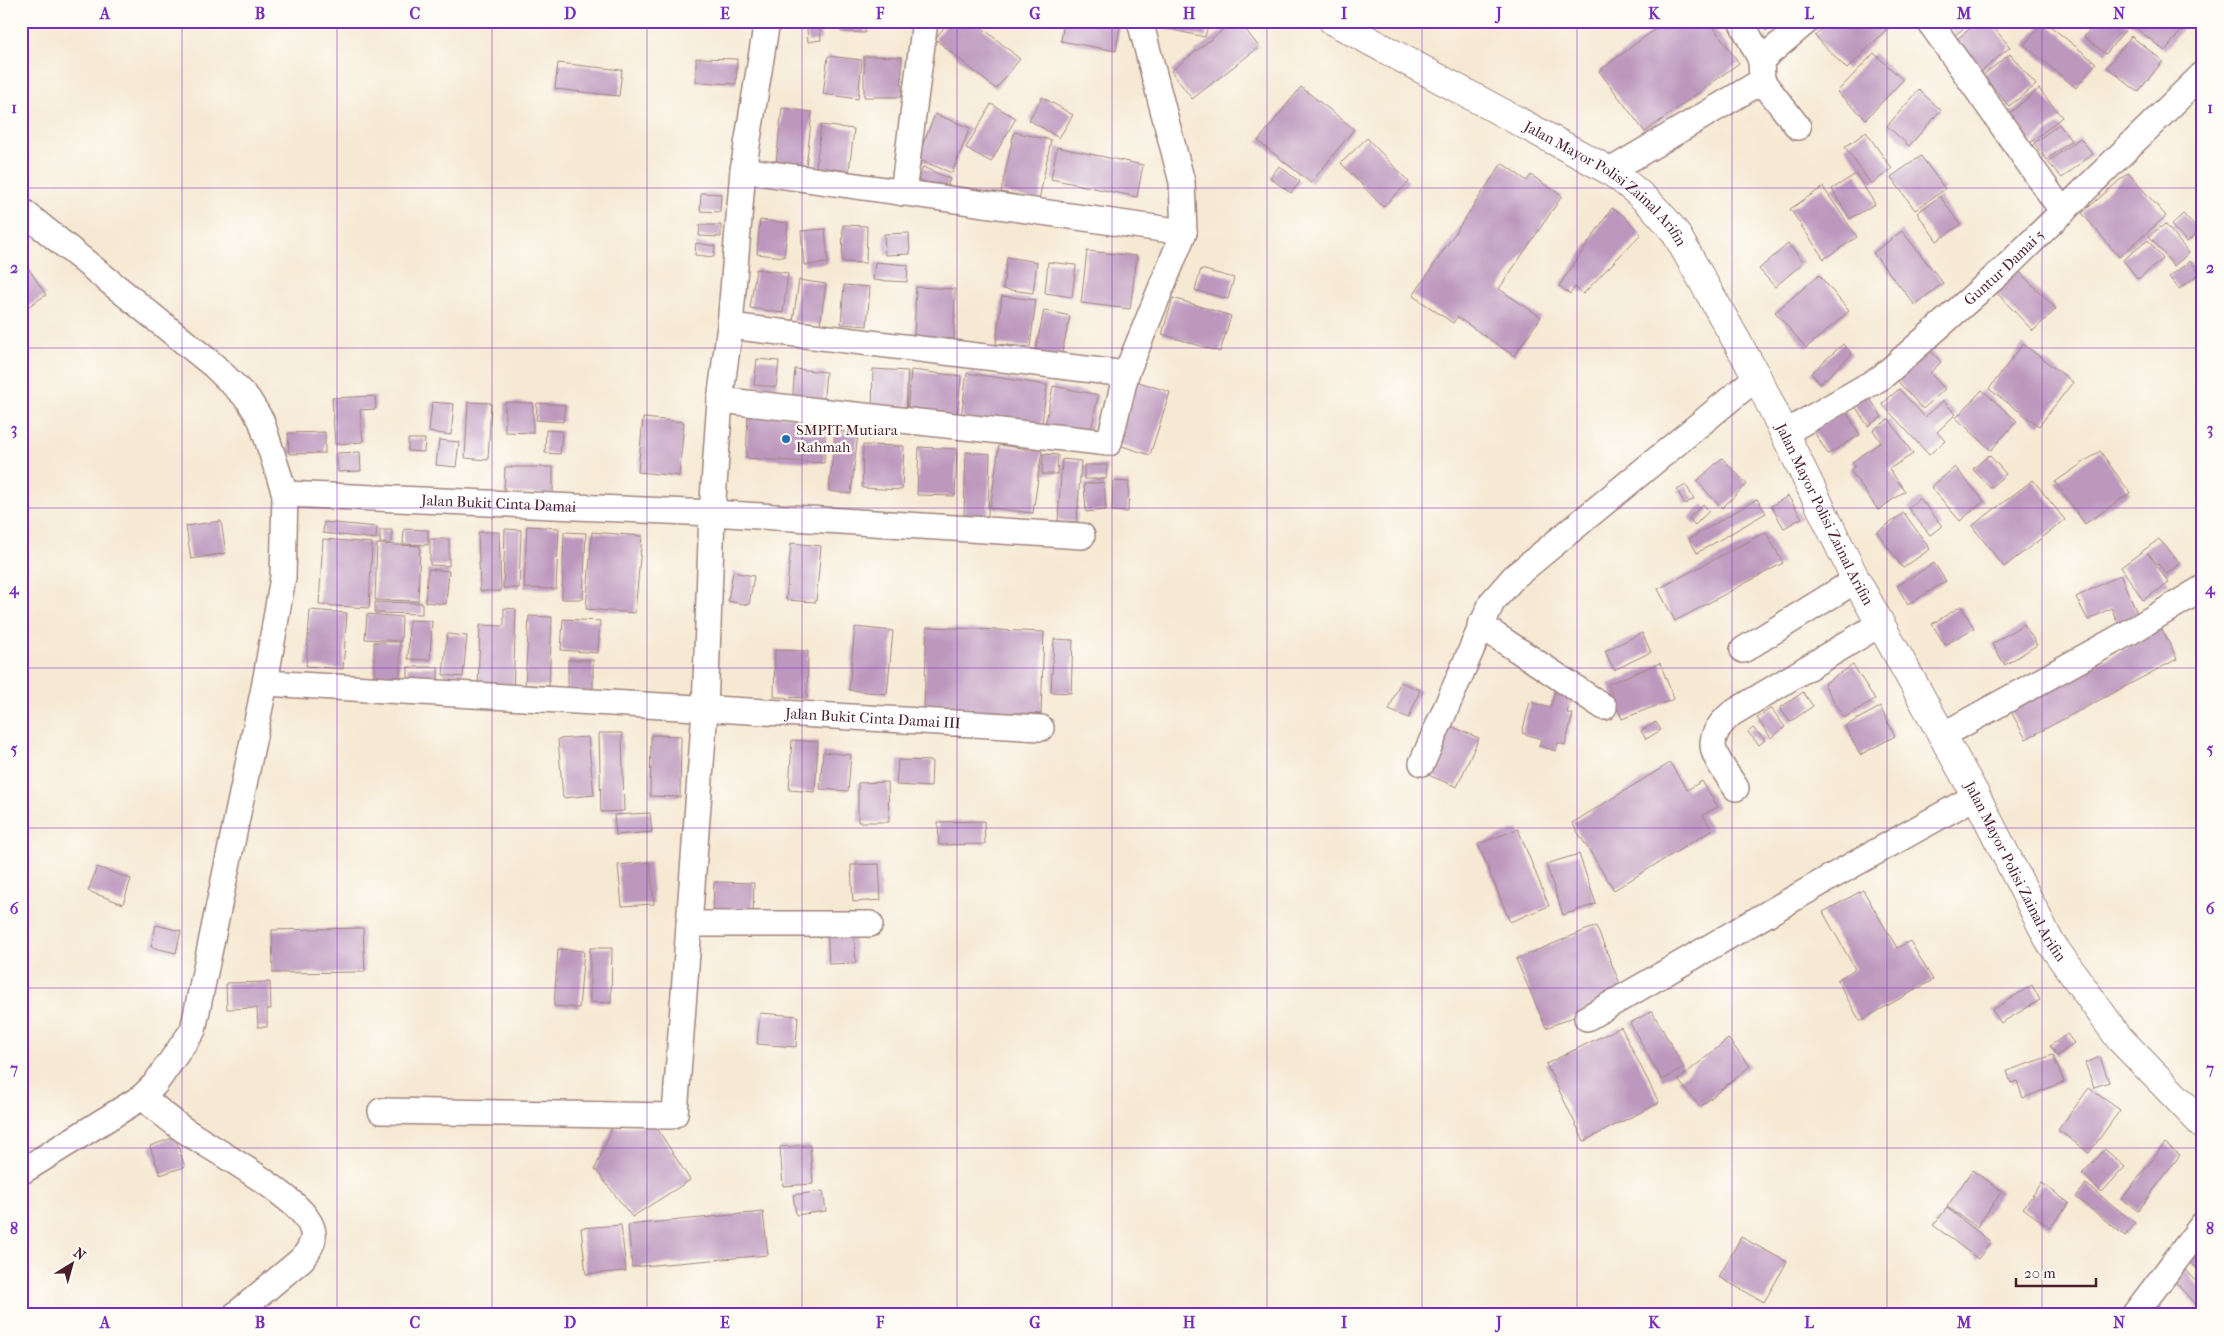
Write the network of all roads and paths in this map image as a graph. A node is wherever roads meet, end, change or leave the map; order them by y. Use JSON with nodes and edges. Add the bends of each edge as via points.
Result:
{"nodes":[{"id":1,"x":767,"y":21,"type":"edge"},
{"id":2,"x":925,"y":21,"type":"edge"},
{"id":3,"x":1140,"y":21,"type":"edge"},
{"id":4,"x":1333,"y":21,"type":"edge"},
{"id":5,"x":1741,"y":21,"type":"edge"},
{"id":6,"x":1807,"y":21,"type":"edge"},
{"id":7,"x":1929,"y":21,"type":"edge"},
{"id":8,"x":1761,"y":71,"type":"junction"},
{"id":9,"x":2203,"y":74,"type":"edge"},
{"id":10,"x":1798,"y":127,"type":"dead end"},
{"id":11,"x":743,"y":170,"type":"junction"},
{"id":12,"x":1610,"y":172,"type":"junction"},
{"id":13,"x":903,"y":194,"type":"junction"},
{"id":14,"x":21,"y":210,"type":"edge"},
{"id":15,"x":2063,"y":212,"type":"junction"},
{"id":16,"x":1184,"y":232,"type":"junction"},
{"id":17,"x":730,"y":326,"type":"junction"},
{"id":18,"x":1126,"y":374,"type":"junction"},
{"id":19,"x":1757,"y":377,"type":"junction"},
{"id":20,"x":720,"y":400,"type":"junction"},
{"id":21,"x":1785,"y":433,"type":"junction"},
{"id":22,"x":285,"y":494,"type":"junction"},
{"id":23,"x":712,"y":513,"type":"junction"},
{"id":24,"x":1082,"y":536,"type":"dead end"},
{"id":25,"x":1856,"y":580,"type":"junction"},
{"id":26,"x":2203,"y":588,"type":"edge"},
{"id":27,"x":1880,"y":624,"type":"junction"},
{"id":28,"x":1480,"y":625,"type":"junction"},
{"id":29,"x":1743,"y":650,"type":"dead end"},
{"id":30,"x":265,"y":683,"type":"junction"},
{"id":31,"x":1604,"y":708,"type":"dead end"},
{"id":32,"x":705,"y":710,"type":"junction"},
{"id":33,"x":1041,"y":728,"type":"dead end"},
{"id":34,"x":1943,"y":735,"type":"junction"},
{"id":35,"x":1422,"y":763,"type":"dead end"},
{"id":36,"x":1736,"y":788,"type":"dead end"},
{"id":37,"x":1976,"y":796,"type":"junction"},
{"id":38,"x":689,"y":924,"type":"junction"},
{"id":39,"x":870,"y":924,"type":"dead end"},
{"id":40,"x":1588,"y":1018,"type":"dead end"},
{"id":41,"x":142,"y":1097,"type":"junction"},
{"id":42,"x":381,"y":1111,"type":"dead end"},
{"id":43,"x":2203,"y":1125,"type":"edge"},
{"id":44,"x":21,"y":1172,"type":"edge"},
{"id":45,"x":2203,"y":1224,"type":"edge"},
{"id":46,"x":235,"y":1315,"type":"edge"},
{"id":47,"x":2134,"y":1315,"type":"edge"}],
"edges":[{"from":1,"to":11,"type":"street"},
{"from":2,"to":13,"type":"street"},
{"from":3,"to":16,"type":"street","via":[[1182,182]]},
{"from":4,"to":12,"type":"main road","name":"Jalan Mayor Polisi Zainal Arifin"},
{"from":5,"to":8,"type":"street"},
{"from":6,"to":8,"type":"street"},
{"from":7,"to":15,"type":"street"},
{"from":8,"to":10,"type":"street"},
{"from":8,"to":12,"type":"street"},
{"from":9,"to":15,"type":"street","name":"Guntur Damai 5"},
{"from":11,"to":13,"type":"street"},
{"from":11,"to":17,"type":"street"},
{"from":12,"to":19,"type":"main road","name":"Jalan Mayor Polisi Zainal Arifin","via":[[1644,196],[1675,232]]},
{"from":13,"to":16,"type":"street"},
{"from":14,"to":22,"type":"street","via":[[213,365],[248,400],[261,420]]},
{"from":15,"to":21,"type":"street","name":"Guntur Damai 5","via":[[2005,268],[1882,376]]},
{"from":16,"to":18,"type":"street"},
{"from":17,"to":18,"type":"street"},
{"from":17,"to":20,"type":"street"},
{"from":18,"to":20,"type":"street","via":[[1108,443]]},
{"from":19,"to":21,"type":"main road","name":"Jalan Mayor Polisi Zainal Arifin"},
{"from":19,"to":28,"type":"street","via":[[1514,577],[1492,602]]},
{"from":20,"to":23,"type":"street"},
{"from":21,"to":25,"type":"main road","name":"Jalan Mayor Polisi Zainal Arifin"},
{"from":22,"to":23,"type":"street","name":"Jalan Bukit Cinta Damai"},
{"from":22,"to":30,"type":"street","via":[[283,577]]},
{"from":23,"to":24,"type":"street","name":"Jalan Bukit Cinta Damai"},
{"from":23,"to":32,"type":"street"},
{"from":25,"to":27,"type":"main road","name":"Jalan Mayor Polisi Zainal Arifin"},
{"from":25,"to":29,"type":"street"},
{"from":26,"to":34,"type":"street"},
{"from":27,"to":34,"type":"main road","name":"Jalan Mayor Polisi Zainal Arifin"},
{"from":27,"to":36,"type":"street","via":[[1731,714],[1720,724],[1712,750]]},
{"from":28,"to":31,"type":"street"},
{"from":28,"to":35,"type":"street"},
{"from":30,"to":32,"type":"street","name":"Jalan Bukit Cinta Damai III"},
{"from":30,"to":41,"type":"street","via":[[193,1030]]},
{"from":32,"to":33,"type":"street","name":"Jalan Bukit Cinta Damai III"},
{"from":32,"to":38,"type":"street"},
{"from":34,"to":37,"type":"main road","name":"Jalan Mayor Polisi Zainal Arifin"},
{"from":37,"to":40,"type":"street"},
{"from":37,"to":43,"type":"main road","name":"Jalan Mayor Polisi Zainal Arifin","via":[[2050,942],[2119,1038]]},
{"from":38,"to":39,"type":"street"},
{"from":38,"to":42,"type":"street","via":[[673,1115]]},
{"from":41,"to":44,"type":"street"},
{"from":41,"to":46,"type":"street","via":[[184,1130],[259,1176],[307,1218],[313,1232],[310,1250]]},
{"from":45,"to":47,"type":"street"}]}
